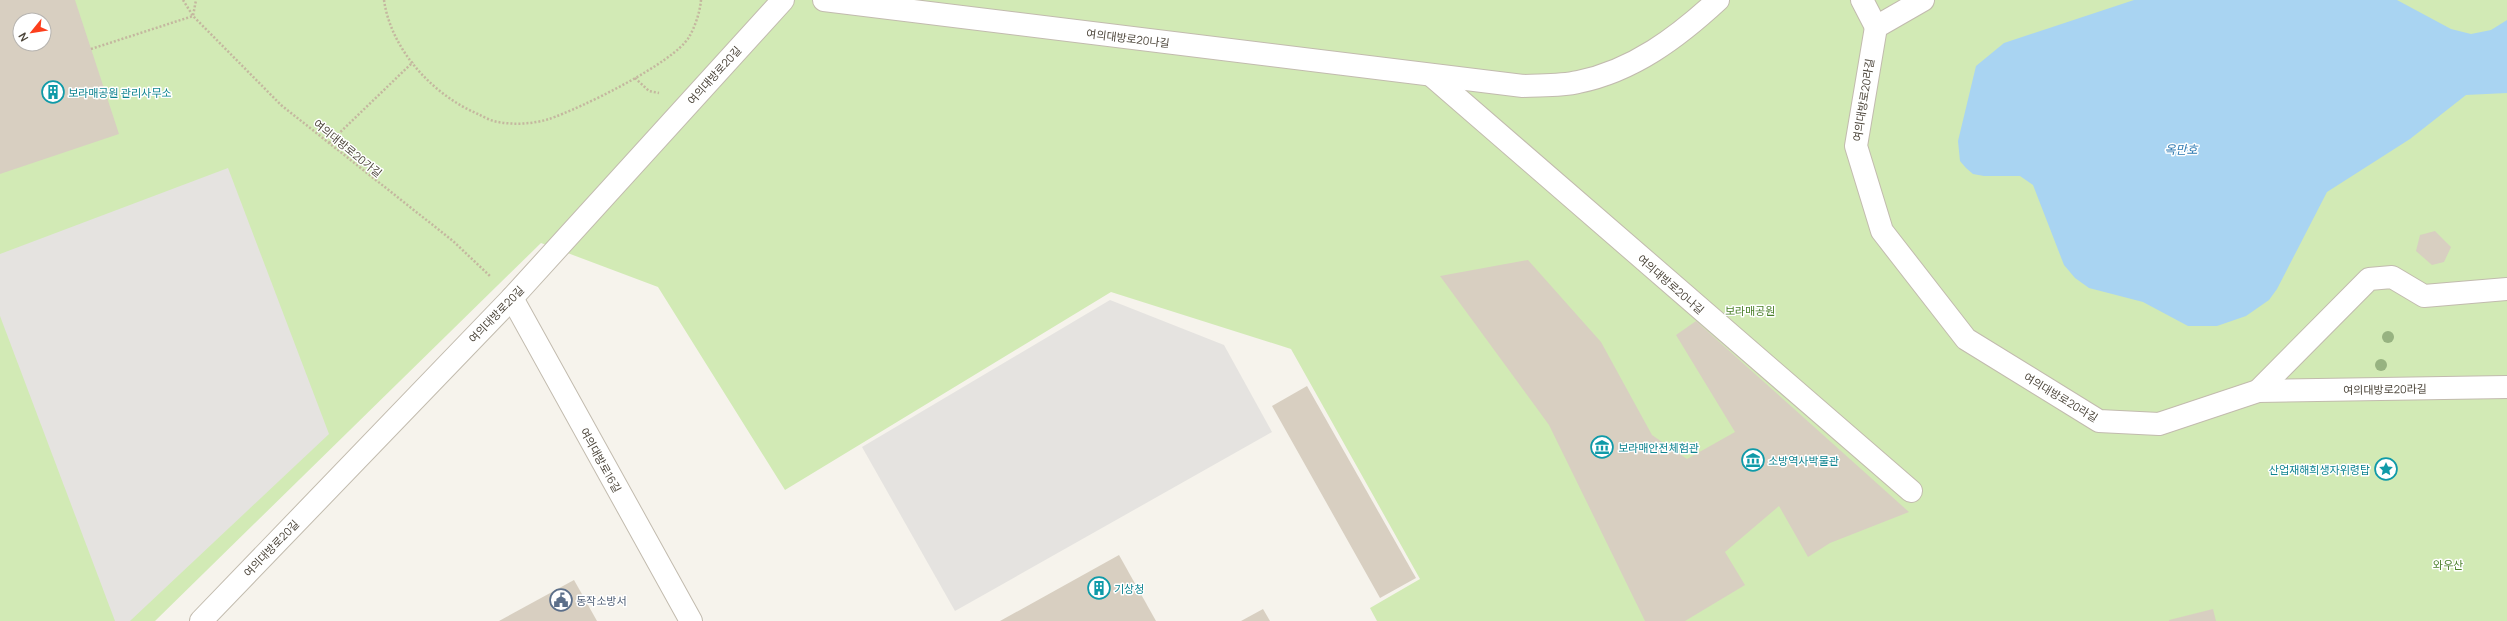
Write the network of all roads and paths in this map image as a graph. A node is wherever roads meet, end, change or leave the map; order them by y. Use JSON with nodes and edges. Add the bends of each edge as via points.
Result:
{"nodes":[{"id":1,"x":183,"y":0,"type":"edge"},
{"id":2,"x":196,"y":0,"type":"edge"},
{"id":3,"x":384,"y":0,"type":"edge"},
{"id":4,"x":701,"y":0,"type":"edge"},
{"id":5,"x":783,"y":0,"type":"edge"},
{"id":6,"x":824,"y":0,"type":"edge"},
{"id":7,"x":1718,"y":0,"type":"edge"},
{"id":8,"x":1862,"y":0,"type":"edge"},
{"id":9,"x":1923,"y":0,"type":"edge"},
{"id":10,"x":193,"y":16,"type":"junction"},
{"id":11,"x":1876,"y":27,"type":"junction"},
{"id":12,"x":91,"y":49,"type":"dead end"},
{"id":13,"x":413,"y":62,"type":"junction"},
{"id":14,"x":1432,"y":76,"type":"junction"},
{"id":15,"x":635,"y":78,"type":"junction"},
{"id":16,"x":664,"y":93,"type":"dead end"},
{"id":17,"x":329,"y":143,"type":"junction"},
{"id":18,"x":2507,"y":290,"type":"edge"},
{"id":19,"x":512,"y":298,"type":"junction"},
{"id":20,"x":2507,"y":387,"type":"edge"},
{"id":21,"x":2258,"y":391,"type":"junction"},
{"id":22,"x":1911,"y":491,"type":"dead end"},
{"id":23,"x":201,"y":621,"type":"edge"},
{"id":24,"x":691,"y":621,"type":"edge"}],
"edges":[{"from":1,"to":10,"type":"path","name":"여의대방로20가길"},
{"from":2,"to":10,"type":"path"},
{"from":3,"to":13,"type":"path","via":[[386,16],[397,40]]},
{"from":4,"to":15,"type":"path","via":[[689,38],[661,63]]},
{"from":5,"to":19,"type":"street","name":"여의대방로20길"},
{"from":6,"to":14,"type":"street","name":"여의대방로20나길"},
{"from":7,"to":14,"type":"street","name":"여의대방로20나길","via":[[1672,40],[1626,66],[1578,82],[1523,86]]},
{"from":8,"to":11,"type":"street"},
{"from":9,"to":11,"type":"street"},
{"from":10,"to":12,"type":"path"},
{"from":10,"to":17,"type":"path","name":"여의대방로20가길","via":[[281,105]]},
{"from":11,"to":21,"type":"street","name":"여의대방로20라길","via":[[1856,146],[1882,231],[1966,339],[2099,421],[2158,424]]},
{"from":13,"to":15,"type":"path","via":[[437,90],[463,108],[497,122],[529,123],[548,119]]},
{"from":13,"to":17,"type":"path"},
{"from":14,"to":22,"type":"street","name":"여의대방로20나길"},
{"from":15,"to":16,"type":"path","via":[[649,92]]},
{"from":17,"to":19,"type":"path","name":"여의대방로20가길","via":[[453,241]]},
{"from":18,"to":21,"type":"street","via":[[2424,296],[2392,277],[2369,279]]},
{"from":19,"to":23,"type":"street","name":"여의대방로20길"},
{"from":19,"to":24,"type":"street","name":"여의대방로16길"},
{"from":20,"to":21,"type":"street","name":"여의대방로20라길"}]}
